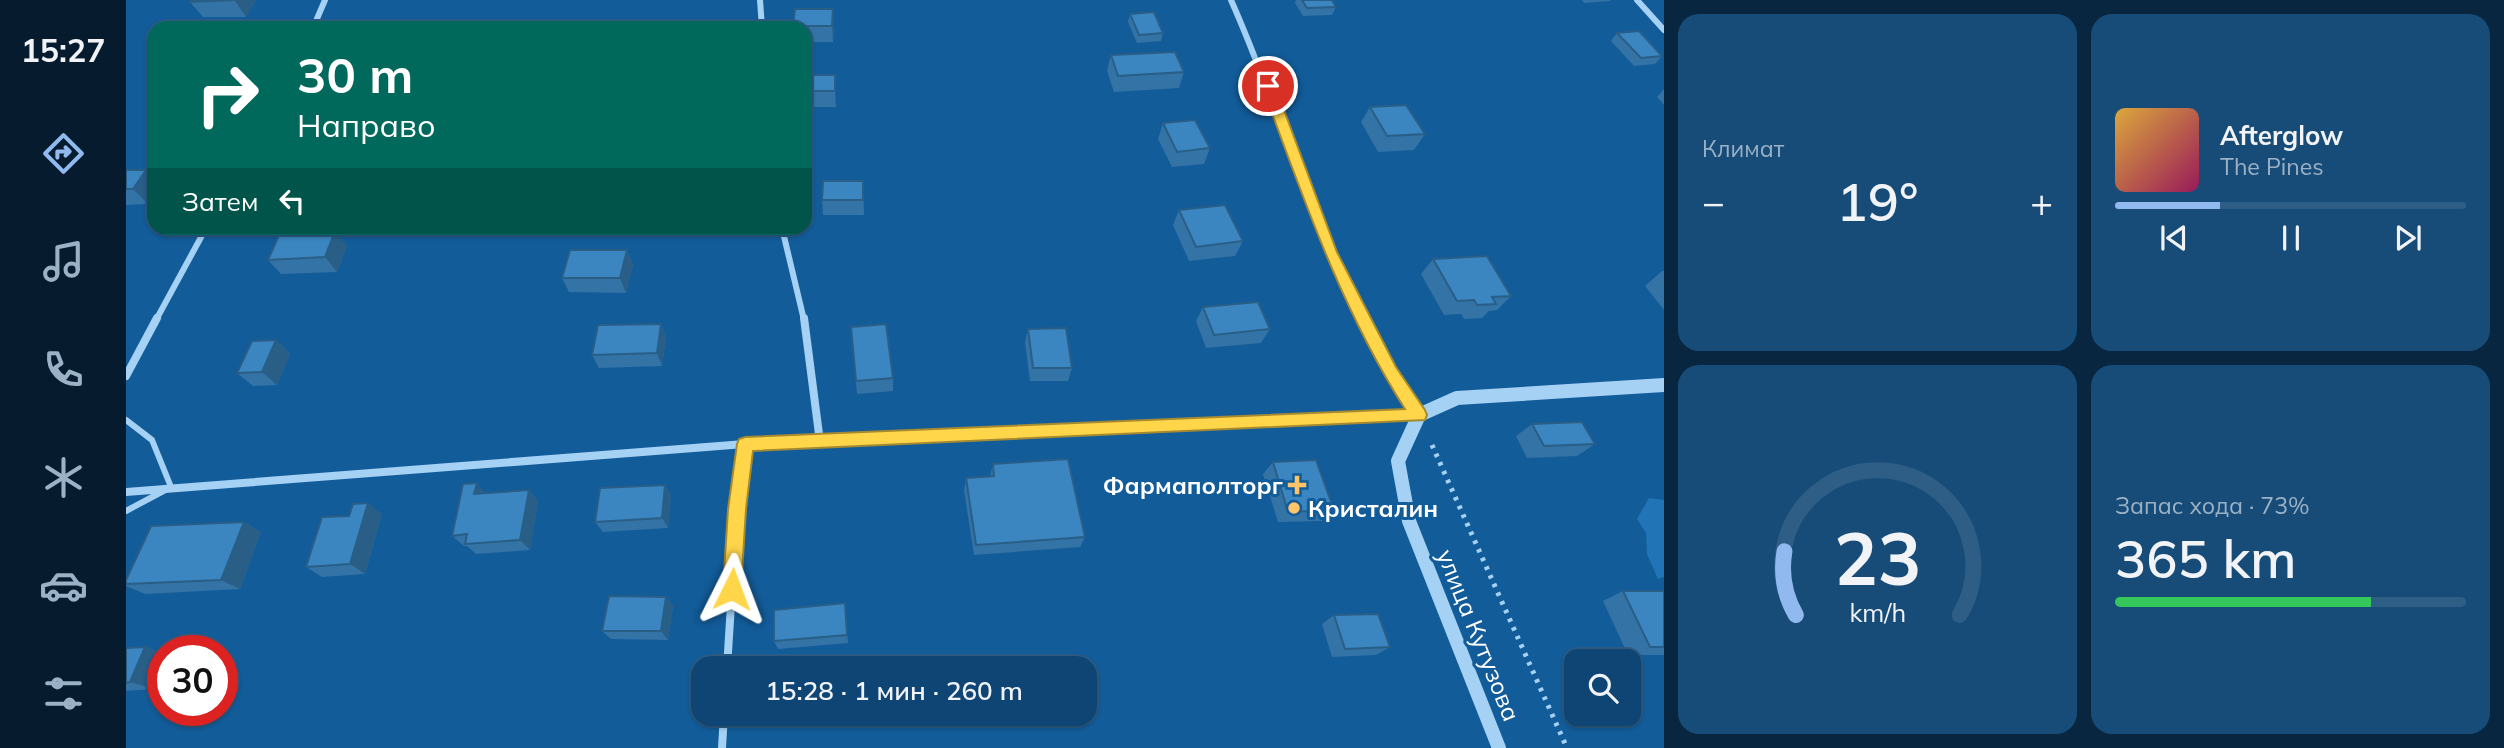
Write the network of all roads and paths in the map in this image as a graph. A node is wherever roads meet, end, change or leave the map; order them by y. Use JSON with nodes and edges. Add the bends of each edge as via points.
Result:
{"nodes":[{"id":1,"x":325,"y":0,"type":"edge"},
{"id":2,"x":760,"y":0,"type":"edge"},
{"id":3,"x":1231,"y":0,"type":"edge"},
{"id":4,"x":1637,"y":0,"type":"edge"},
{"id":5,"x":316,"y":21,"type":"edge"},
{"id":6,"x":762,"y":21,"type":"edge"},
{"id":7,"x":1664,"y":30,"type":"edge"},
{"id":8,"x":202,"y":235,"type":"edge"},
{"id":9,"x":784,"y":235,"type":"edge"},
{"id":10,"x":126,"y":376,"type":"edge"},
{"id":11,"x":1664,"y":385,"type":"edge"},
{"id":12,"x":1419,"y":415,"type":"junction"},
{"id":13,"x":126,"y":420,"type":"edge"},
{"id":14,"x":820,"y":442,"type":"junction"},
{"id":15,"x":745,"y":444,"type":"junction"},
{"id":16,"x":171,"y":487,"type":"junction"},
{"id":17,"x":126,"y":492,"type":"edge"},
{"id":18,"x":126,"y":511,"type":"edge"},
{"id":19,"x":728,"y":656,"type":"edge"},
{"id":20,"x":723,"y":726,"type":"edge"},
{"id":21,"x":722,"y":748,"type":"edge"},
{"id":22,"x":1499,"y":748,"type":"edge"},
{"id":23,"x":1567,"y":748,"type":"edge"}],
"edges":[{"from":1,"to":5,"type":"street"},
{"from":2,"to":6,"type":"street"},
{"from":3,"to":12,"type":"street","via":[[1259,61],[1330,252],[1390,372]]},
{"from":4,"to":7,"type":"street"},
{"from":8,"to":10,"type":"street"},
{"from":9,"to":14,"type":"street","via":[[803,310]]},
{"from":11,"to":12,"type":"street","via":[[1457,398]]},
{"from":12,"to":14,"type":"street"},
{"from":12,"to":22,"type":"street","name":"улица Кутузова","via":[[1398,461],[1409,520]]},
{"from":12,"to":23,"type":"path"},
{"from":13,"to":16,"type":"lane","via":[[152,440]]},
{"from":14,"to":15,"type":"street"},
{"from":15,"to":16,"type":"street"},
{"from":15,"to":19,"type":"street"},
{"from":16,"to":17,"type":"street"},
{"from":16,"to":18,"type":"lane"},
{"from":20,"to":21,"type":"street"}]}
